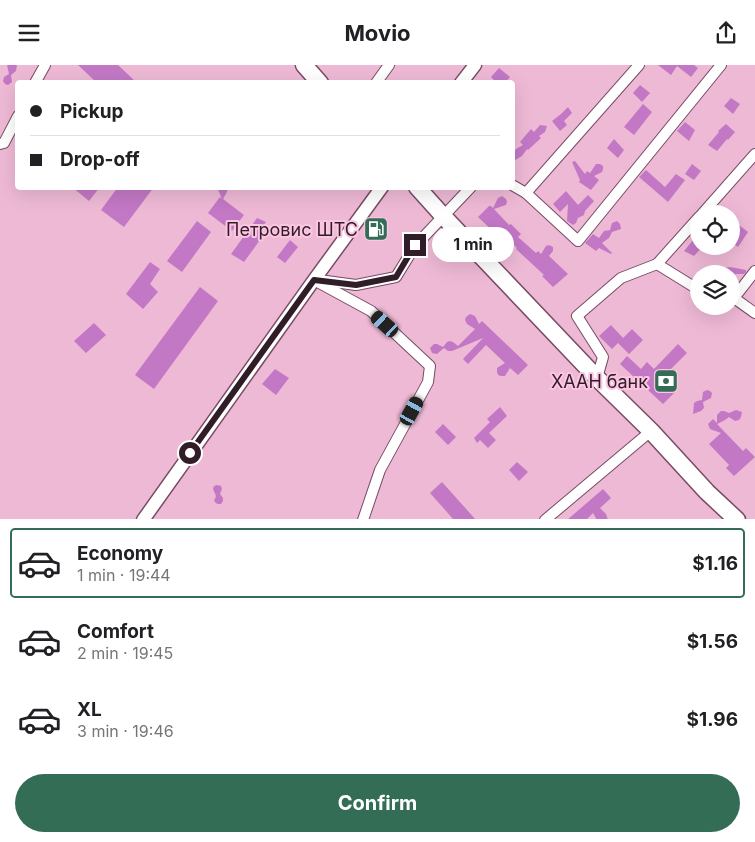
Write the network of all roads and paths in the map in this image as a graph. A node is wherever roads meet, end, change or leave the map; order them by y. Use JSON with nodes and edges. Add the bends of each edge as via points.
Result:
{"nodes":[{"id":1,"x":45,"y":65,"type":"edge"},
{"id":2,"x":389,"y":65,"type":"edge"},
{"id":3,"x":475,"y":65,"type":"edge"},
{"id":4,"x":639,"y":65,"type":"edge"},
{"id":5,"x":721,"y":65,"type":"edge"},
{"id":6,"x":305,"y":66,"type":"edge"},
{"id":7,"x":37,"y":80,"type":"edge"},
{"id":8,"x":317,"y":80,"type":"edge"},
{"id":9,"x":378,"y":80,"type":"edge"},
{"id":10,"x":463,"y":80,"type":"edge"},
{"id":11,"x":15,"y":122,"type":"edge"},
{"id":12,"x":0,"y":144,"type":"edge"},
{"id":13,"x":755,"y":155,"type":"edge"},
{"id":14,"x":515,"y":187,"type":"edge"},
{"id":15,"x":380,"y":190,"type":"edge"},
{"id":16,"x":421,"y":190,"type":"edge"},
{"id":17,"x":468,"y":190,"type":"edge"},
{"id":18,"x":526,"y":193,"type":"junction"},
{"id":19,"x":710,"y":205,"type":"edge"},
{"id":20,"x":444,"y":217,"type":"junction"},
{"id":21,"x":690,"y":227,"type":"edge"},
{"id":22,"x":657,"y":264,"type":"junction"},
{"id":23,"x":755,"y":271,"type":"edge"},
{"id":24,"x":314,"y":280,"type":"junction"},
{"id":25,"x":690,"y":284,"type":"edge"},
{"id":26,"x":740,"y":289,"type":"edge"},
{"id":27,"x":740,"y":303,"type":"edge"},
{"id":28,"x":755,"y":313,"type":"edge"},
{"id":29,"x":597,"y":378,"type":"junction"},
{"id":30,"x":650,"y":431,"type":"junction"},
{"id":31,"x":145,"y":518,"type":"edge"},
{"id":32,"x":363,"y":519,"type":"edge"},
{"id":33,"x":545,"y":519,"type":"edge"},
{"id":34,"x":737,"y":519,"type":"edge"}],
"edges":[{"from":1,"to":7,"type":"street"},
{"from":2,"to":9,"type":"street"},
{"from":3,"to":10,"type":"street"},
{"from":4,"to":18,"type":"street"},
{"from":5,"to":18,"type":"street","via":[[578,241]]},
{"from":6,"to":8,"type":"highway"},
{"from":11,"to":12,"type":"street","via":[[4,143]]},
{"from":13,"to":19,"type":"street"},
{"from":14,"to":18,"type":"street"},
{"from":15,"to":24,"type":"street"},
{"from":16,"to":20,"type":"highway"},
{"from":17,"to":20,"type":"street"},
{"from":20,"to":24,"type":"street","via":[[415,245],[396,277],[356,285]]},
{"from":20,"to":29,"type":"highway"},
{"from":21,"to":22,"type":"street"},
{"from":22,"to":25,"type":"street"},
{"from":22,"to":29,"type":"street","via":[[621,277],[577,316],[603,357]]},
{"from":23,"to":26,"type":"street"},
{"from":24,"to":31,"type":"street"},
{"from":24,"to":32,"type":"street","via":[[370,311],[430,365],[428,382],[380,470]]},
{"from":27,"to":28,"type":"street"},
{"from":29,"to":30,"type":"highway"},
{"from":30,"to":33,"type":"street"},
{"from":30,"to":34,"type":"highway"}]}
